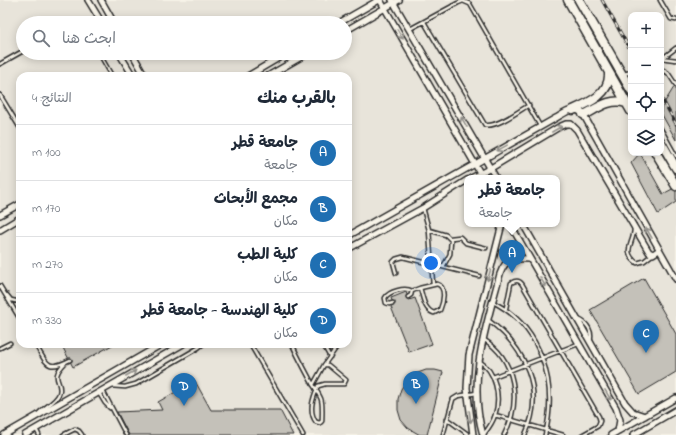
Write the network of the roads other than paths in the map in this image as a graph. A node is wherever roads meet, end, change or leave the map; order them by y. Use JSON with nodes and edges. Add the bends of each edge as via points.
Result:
{"nodes":[{"id":1,"x":88,"y":0,"type":"edge"},
{"id":2,"x":101,"y":0,"type":"edge"},
{"id":3,"x":380,"y":0,"type":"edge"},
{"id":4,"x":568,"y":0,"type":"edge"},
{"id":5,"x":579,"y":0,"type":"edge"},
{"id":6,"x":660,"y":0,"type":"edge"},
{"id":7,"x":395,"y":1,"type":"edge"},
{"id":8,"x":385,"y":8,"type":"junction"},
{"id":9,"x":98,"y":16,"type":"edge"},
{"id":10,"x":110,"y":16,"type":"edge"},
{"id":11,"x":351,"y":16,"type":"edge"},
{"id":12,"x":676,"y":20,"type":"edge"},
{"id":13,"x":424,"y":22,"type":"junction"},
{"id":14,"x":352,"y":27,"type":"edge"},
{"id":15,"x":410,"y":30,"type":"junction"},
{"id":16,"x":676,"y":48,"type":"edge"},
{"id":17,"x":16,"y":55,"type":"edge"},
{"id":18,"x":664,"y":57,"type":"edge"},
{"id":19,"x":664,"y":58,"type":"edge"},
{"id":20,"x":103,"y":60,"type":"edge"},
{"id":21,"x":123,"y":60,"type":"edge"},
{"id":22,"x":136,"y":60,"type":"edge"},
{"id":23,"x":276,"y":60,"type":"edge"},
{"id":24,"x":296,"y":60,"type":"edge"},
{"id":25,"x":676,"y":60,"type":"edge"},
{"id":26,"x":0,"y":64,"type":"edge"},
{"id":27,"x":664,"y":71,"type":"edge"},
{"id":28,"x":110,"y":72,"type":"edge"},
{"id":29,"x":131,"y":72,"type":"edge"},
{"id":30,"x":143,"y":72,"type":"edge"},
{"id":31,"x":255,"y":72,"type":"edge"},
{"id":32,"x":275,"y":72,"type":"edge"},
{"id":33,"x":609,"y":73,"type":"junction"},
{"id":34,"x":621,"y":73,"type":"junction"},
{"id":35,"x":628,"y":73,"type":"edge"},
{"id":36,"x":628,"y":84,"type":"edge"},
{"id":37,"x":676,"y":85,"type":"edge"},
{"id":38,"x":0,"y":95,"type":"edge"},
{"id":39,"x":626,"y":103,"type":"junction"},
{"id":40,"x":529,"y":105,"type":"junction"},
{"id":41,"x":628,"y":106,"type":"edge"},
{"id":42,"x":573,"y":110,"type":"junction"},
{"id":43,"x":583,"y":114,"type":"junction"},
{"id":44,"x":16,"y":121,"type":"edge"},
{"id":45,"x":540,"y":126,"type":"junction"},
{"id":46,"x":664,"y":134,"type":"edge"},
{"id":47,"x":517,"y":139,"type":"junction"},
{"id":48,"x":664,"y":147,"type":"edge"},
{"id":49,"x":523,"y":149,"type":"junction"},
{"id":50,"x":658,"y":156,"type":"edge"},
{"id":51,"x":676,"y":156,"type":"edge"},
{"id":52,"x":484,"y":158,"type":"junction"},
{"id":53,"x":475,"y":163,"type":"junction"},
{"id":54,"x":491,"y":168,"type":"junction"},
{"id":55,"x":676,"y":168,"type":"edge"},
{"id":56,"x":481,"y":175,"type":"edge"},
{"id":57,"x":483,"y":175,"type":"edge"},
{"id":58,"x":494,"y":175,"type":"edge"},
{"id":59,"x":464,"y":182,"type":"edge"},
{"id":60,"x":676,"y":186,"type":"edge"},
{"id":61,"x":16,"y":206,"type":"edge"},
{"id":62,"x":423,"y":208,"type":"junction"},
{"id":63,"x":0,"y":215,"type":"edge"},
{"id":64,"x":16,"y":220,"type":"edge"},
{"id":65,"x":501,"y":227,"type":"edge"},
{"id":66,"x":512,"y":227,"type":"edge"},
{"id":67,"x":524,"y":227,"type":"edge"},
{"id":68,"x":634,"y":229,"type":"junction"},
{"id":69,"x":0,"y":230,"type":"edge"},
{"id":70,"x":429,"y":230,"type":"junction"},
{"id":71,"x":352,"y":234,"type":"edge"},
{"id":72,"x":451,"y":238,"type":"junction"},
{"id":73,"x":352,"y":247,"type":"edge"},
{"id":74,"x":486,"y":248,"type":"dead end"},
{"id":75,"x":659,"y":250,"type":"junction"},
{"id":76,"x":653,"y":254,"type":"junction"},
{"id":77,"x":530,"y":259,"type":"junction"},
{"id":78,"x":431,"y":264,"type":"junction"},
{"id":79,"x":443,"y":267,"type":"junction"},
{"id":80,"x":396,"y":273,"type":"dead end"},
{"id":81,"x":479,"y":276,"type":"dead end"},
{"id":82,"x":676,"y":279,"type":"edge"},
{"id":83,"x":433,"y":284,"type":"junction"},
{"id":84,"x":0,"y":286,"type":"edge"},
{"id":85,"x":420,"y":288,"type":"junction"},
{"id":86,"x":412,"y":291,"type":"junction"},
{"id":87,"x":408,"y":297,"type":"dead end"},
{"id":88,"x":16,"y":301,"type":"edge"},
{"id":89,"x":492,"y":302,"type":"junction"},
{"id":90,"x":393,"y":303,"type":"dead end"},
{"id":91,"x":506,"y":308,"type":"junction"},
{"id":92,"x":16,"y":312,"type":"edge"},
{"id":93,"x":488,"y":320,"type":"junction"},
{"id":94,"x":482,"y":339,"type":"junction"},
{"id":95,"x":10,"y":342,"type":"dead end"},
{"id":96,"x":579,"y":344,"type":"junction"},
{"id":97,"x":0,"y":348,"type":"edge"},
{"id":98,"x":38,"y":348,"type":"edge"},
{"id":99,"x":155,"y":348,"type":"edge"},
{"id":100,"x":176,"y":348,"type":"edge"},
{"id":101,"x":198,"y":348,"type":"edge"},
{"id":102,"x":252,"y":348,"type":"edge"},
{"id":103,"x":294,"y":348,"type":"edge"},
{"id":104,"x":325,"y":348,"type":"edge"},
{"id":105,"x":336,"y":348,"type":"edge"},
{"id":106,"x":561,"y":351,"type":"junction"},
{"id":107,"x":330,"y":357,"type":"junction"},
{"id":108,"x":542,"y":358,"type":"junction"},
{"id":109,"x":70,"y":360,"type":"dead end"},
{"id":110,"x":478,"y":361,"type":"junction"},
{"id":111,"x":65,"y":363,"type":"junction"},
{"id":112,"x":527,"y":364,"type":"junction"},
{"id":113,"x":324,"y":365,"type":"junction"},
{"id":114,"x":509,"y":371,"type":"junction"},
{"id":115,"x":493,"y":377,"type":"junction"},
{"id":116,"x":313,"y":385,"type":"junction"},
{"id":117,"x":110,"y":386,"type":"junction"},
{"id":118,"x":100,"y":391,"type":"junction"},
{"id":119,"x":316,"y":391,"type":"junction"},
{"id":120,"x":477,"y":393,"type":"junction"},
{"id":121,"x":76,"y":394,"type":"junction"},
{"id":122,"x":467,"y":395,"type":"junction"},
{"id":123,"x":676,"y":398,"type":"edge"},
{"id":124,"x":80,"y":403,"type":"junction"},
{"id":125,"x":52,"y":407,"type":"junction"},
{"id":126,"x":676,"y":410,"type":"edge"},
{"id":127,"x":495,"y":415,"type":"junction"},
{"id":128,"x":57,"y":416,"type":"junction"},
{"id":129,"x":645,"y":416,"type":"junction"},
{"id":130,"x":36,"y":417,"type":"junction"},
{"id":131,"x":447,"y":419,"type":"junction"},
{"id":132,"x":511,"y":419,"type":"junction"},
{"id":133,"x":529,"y":425,"type":"junction"},
{"id":134,"x":36,"y":429,"type":"junction"},
{"id":135,"x":546,"y":431,"type":"junction"},
{"id":136,"x":618,"y":431,"type":"junction"},
{"id":137,"x":4,"y":435,"type":"edge"},
{"id":138,"x":27,"y":435,"type":"edge"},
{"id":139,"x":39,"y":435,"type":"edge"},
{"id":140,"x":63,"y":435,"type":"edge"},
{"id":141,"x":82,"y":435,"type":"edge"},
{"id":142,"x":126,"y":435,"type":"edge"},
{"id":143,"x":303,"y":435,"type":"edge"},
{"id":144,"x":443,"y":435,"type":"edge"},
{"id":145,"x":469,"y":435,"type":"edge"},
{"id":146,"x":473,"y":435,"type":"edge"},
{"id":147,"x":483,"y":435,"type":"edge"},
{"id":148,"x":504,"y":435,"type":"edge"},
{"id":149,"x":525,"y":435,"type":"edge"},
{"id":150,"x":545,"y":435,"type":"edge"},
{"id":151,"x":564,"y":435,"type":"edge"},
{"id":152,"x":582,"y":435,"type":"edge"},
{"id":153,"x":611,"y":435,"type":"edge"},
{"id":154,"x":633,"y":435,"type":"edge"}],
"edges":[{"from":1,"to":9,"type":"street"},
{"from":2,"to":10,"type":"street"},
{"from":3,"to":8,"type":"street"},
{"from":3,"to":11,"type":"street"},
{"from":4,"to":33,"type":"main road"},
{"from":5,"to":34,"type":"main road"},
{"from":6,"to":12,"type":"lane","via":[[671,19]]},
{"from":7,"to":8,"type":"street"},
{"from":7,"to":15,"type":"street"},
{"from":8,"to":14,"type":"street"},
{"from":8,"to":53,"type":"street","one_way":true},
{"from":13,"to":15,"type":"lane"},
{"from":13,"to":40,"type":"lane","via":[[458,2],[470,4]]},
{"from":13,"to":40,"type":"lane","via":[[485,125],[494,125]]},
{"from":52,"to":15,"type":"street","one_way":true},
{"from":16,"to":18,"type":"lane"},
{"from":17,"to":26,"type":"lane"},
{"from":19,"to":25,"type":"lane"},
{"from":20,"to":28,"type":"lane"},
{"from":21,"to":29,"type":"street"},
{"from":22,"to":30,"type":"street"},
{"from":23,"to":31,"type":"street"},
{"from":24,"to":32,"type":"street"},
{"from":27,"to":37,"type":"lane"},
{"from":33,"to":39,"type":"main road"},
{"from":33,"to":42,"type":"main road","via":[[608,84],[603,93]]},
{"from":34,"to":35,"type":"lane"},
{"from":34,"to":36,"type":"main road"},
{"from":38,"to":44,"type":"lane"},
{"from":39,"to":41,"type":"main road"},
{"from":39,"to":43,"type":"main road","via":[[610,102]]},
{"from":40,"to":45,"type":"lane"},
{"from":42,"to":43,"type":"street"},
{"from":42,"to":45,"type":"street"},
{"from":75,"to":43,"type":"street","one_way":true},
{"from":45,"to":47,"type":"street"},
{"from":46,"to":51,"type":"lane"},
{"from":47,"to":49,"type":"street","via":[[519,147]]},
{"from":47,"to":52,"type":"street","one_way":true},
{"from":48,"to":55,"type":"main road"},
{"from":49,"to":54,"type":"street"},
{"from":49,"to":68,"type":"street","one_way":true,"via":[[562,126],[574,125]]},
{"from":50,"to":60,"type":"main road"},
{"from":52,"to":53,"type":"street"},
{"from":52,"to":54,"type":"street"},
{"from":53,"to":56,"type":"street"},
{"from":53,"to":71,"type":"street"},
{"from":54,"to":57,"type":"street"},
{"from":54,"to":58,"type":"street"},
{"from":59,"to":62,"type":"street"},
{"from":61,"to":63,"type":"street"},
{"from":62,"to":70,"type":"lane"},
{"from":62,"to":73,"type":"street"},
{"from":64,"to":69,"type":"street"},
{"from":65,"to":122,"type":"street","one_way":true,"via":[[471,345]]},
{"from":66,"to":77,"type":"street"},
{"from":67,"to":129,"type":"street","via":[[627,406],[633,412]]},
{"from":68,"to":76,"type":"street"},
{"from":68,"to":76,"type":"lane","via":[[628,250],[635,262],[642,262]]},
{"from":70,"to":72,"type":"lane","via":[[446,234]]},
{"from":70,"to":78,"type":"lane"},
{"from":72,"to":74,"type":"lane","via":[[460,237],[466,243]]},
{"from":72,"to":79,"type":"lane","via":[[451,249]]},
{"from":75,"to":76,"type":"street"},
{"from":75,"to":82,"type":"street"},
{"from":77,"to":89,"type":"street","via":[[511,259],[503,266]]},
{"from":77,"to":96,"type":"street","one_way":true},
{"from":78,"to":79,"type":"lane"},
{"from":78,"to":80,"type":"lane","via":[[399,257],[393,262]]},
{"from":78,"to":83,"type":"lane"},
{"from":79,"to":81,"type":"lane"},
{"from":83,"to":85,"type":"lane"},
{"from":83,"to":85,"type":"lane","via":[[441,285],[443,291],[441,308],[436,312],[427,308]]},
{"from":84,"to":88,"type":"lane","via":[[11,300]]},
{"from":84,"to":92,"type":"lane"},
{"from":85,"to":86,"type":"lane"},
{"from":86,"to":87,"type":"lane"},
{"from":86,"to":90,"type":"lane","via":[[405,288],[386,295],[386,303]]},
{"from":89,"to":91,"type":"lane"},
{"from":89,"to":93,"type":"street"},
{"from":91,"to":106,"type":"lane","via":[[511,283],[520,282]]},
{"from":91,"to":108,"type":"lane","via":[[536,343]]},
{"from":93,"to":94,"type":"street"},
{"from":93,"to":112,"type":"lane","via":[[515,344]]},
{"from":94,"to":110,"type":"street"},
{"from":94,"to":114,"type":"lane","via":[[492,344],[500,353]]},
{"from":95,"to":97,"type":"lane"},
{"from":96,"to":106,"type":"lane"},
{"from":96,"to":136,"type":"street","one_way":true,"via":[[618,412]]},
{"from":98,"to":111,"type":"lane","via":[[50,366],[57,367]]},
{"from":99,"to":121,"type":"street"},
{"from":117,"to":100,"type":"street","one_way":true},
{"from":101,"to":117,"type":"lane","via":[[136,384],[125,387]]},
{"from":102,"to":143,"type":"lane"},
{"from":103,"to":116,"type":"lane"},
{"from":104,"to":107,"type":"lane"},
{"from":105,"to":107,"type":"lane"},
{"from":106,"to":108,"type":"lane"},
{"from":106,"to":152,"type":"lane","via":[[600,421],[598,426]]},
{"from":107,"to":113,"type":"lane"},
{"from":108,"to":112,"type":"lane"},
{"from":108,"to":135,"type":"lane","via":[[550,391]]},
{"from":109,"to":111,"type":"lane"},
{"from":110,"to":115,"type":"lane","via":[[486,366]]},
{"from":110,"to":120,"type":"street"},
{"from":111,"to":130,"type":"lane","via":[[56,376],[60,387],[59,395]]},
{"from":112,"to":114,"type":"lane"},
{"from":112,"to":133,"type":"lane","via":[[533,403]]},
{"from":113,"to":116,"type":"lane"},
{"from":113,"to":119,"type":"lane","via":[[328,365],[346,380],[344,384],[318,386]]},
{"from":114,"to":115,"type":"lane"},
{"from":114,"to":132,"type":"lane","via":[[515,396]]},
{"from":115,"to":127,"type":"lane","via":[[497,390]]},
{"from":116,"to":119,"type":"lane"},
{"from":117,"to":118,"type":"street"},
{"from":118,"to":124,"type":"street"},
{"from":118,"to":142,"type":"lane"},
{"from":119,"to":119,"type":"lane","via":[[322,400],[320,423],[313,419],[312,413]]},
{"from":120,"to":122,"type":"lane"},
{"from":120,"to":147,"type":"street","via":[[478,417]]},
{"from":121,"to":124,"type":"street"},
{"from":121,"to":125,"type":"street"},
{"from":122,"to":131,"type":"lane","via":[[456,396],[453,399]]},
{"from":122,"to":146,"type":"street","one_way":true},
{"from":123,"to":129,"type":"street"},
{"from":124,"to":128,"type":"street"},
{"from":125,"to":128,"type":"street"},
{"from":125,"to":130,"type":"street"},
{"from":126,"to":154,"type":"street"},
{"from":127,"to":132,"type":"lane"},
{"from":127,"to":147,"type":"lane"},
{"from":128,"to":134,"type":"street"},
{"from":129,"to":136,"type":"street"},
{"from":130,"to":137,"type":"street"},
{"from":131,"to":144,"type":"lane"},
{"from":131,"to":145,"type":"lane"},
{"from":132,"to":133,"type":"lane"},
{"from":132,"to":148,"type":"lane"},
{"from":133,"to":135,"type":"lane"},
{"from":133,"to":149,"type":"lane"},
{"from":134,"to":138,"type":"street"},
{"from":134,"to":139,"type":"lane"},
{"from":135,"to":150,"type":"lane"},
{"from":135,"to":151,"type":"lane"},
{"from":136,"to":153,"type":"street"},
{"from":140,"to":141,"type":"lane","via":[[75,429]]}]}
